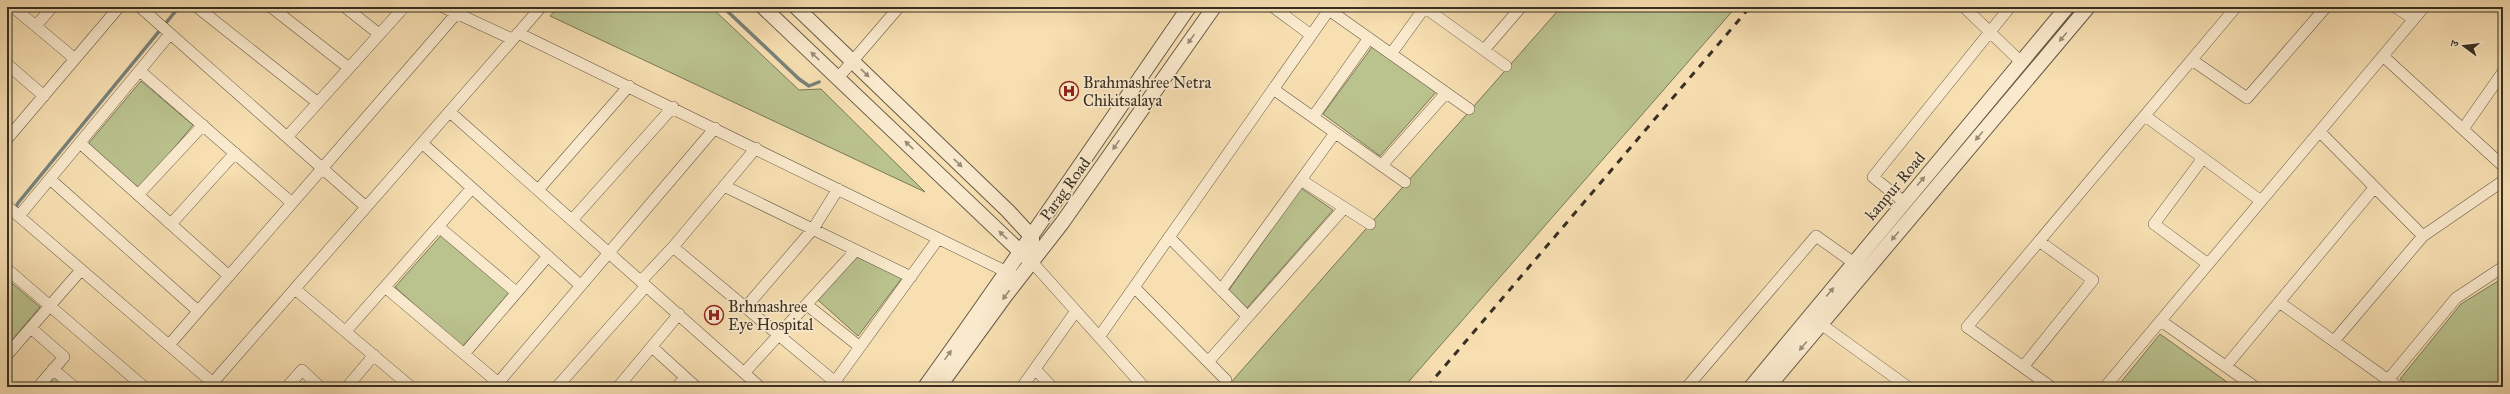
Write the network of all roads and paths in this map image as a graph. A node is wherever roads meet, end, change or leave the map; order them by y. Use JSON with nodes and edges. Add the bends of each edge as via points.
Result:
{"nodes":[{"id":1,"x":13,"y":7,"type":"edge"},
{"id":2,"x":52,"y":7,"type":"edge"},
{"id":3,"x":119,"y":7,"type":"edge"},
{"id":4,"x":140,"y":7,"type":"edge"},
{"id":5,"x":198,"y":7,"type":"edge"},
{"id":6,"x":271,"y":7,"type":"edge"},
{"id":7,"x":344,"y":7,"type":"edge"},
{"id":8,"x":404,"y":7,"type":"edge"},
{"id":9,"x":443,"y":7,"type":"edge"},
{"id":10,"x":541,"y":7,"type":"edge"},
{"id":11,"x":763,"y":7,"type":"edge"},
{"id":12,"x":796,"y":7,"type":"edge"},
{"id":13,"x":899,"y":7,"type":"edge"},
{"id":14,"x":1189,"y":7,"type":"edge"},
{"id":15,"x":1214,"y":7,"type":"edge"},
{"id":16,"x":1272,"y":7,"type":"edge"},
{"id":17,"x":1425,"y":7,"type":"edge"},
{"id":18,"x":1520,"y":7,"type":"edge"},
{"id":19,"x":1964,"y":7,"type":"edge"},
{"id":20,"x":2010,"y":7,"type":"edge"},
{"id":21,"x":2067,"y":7,"type":"edge"},
{"id":22,"x":2088,"y":7,"type":"edge"},
{"id":23,"x":2236,"y":7,"type":"edge"},
{"id":24,"x":2326,"y":7,"type":"edge"},
{"id":25,"x":2395,"y":7,"type":"edge"},
{"id":26,"x":2424,"y":7,"type":"edge"},
{"id":27,"x":1330,"y":8,"type":"edge"},
{"id":28,"x":457,"y":13,"type":"junction"},
{"id":29,"x":2414,"y":19,"type":"junction"},
{"id":30,"x":36,"y":26,"type":"junction"},
{"id":31,"x":1989,"y":31,"type":"junction"},
{"id":32,"x":169,"y":32,"type":"junction"},
{"id":33,"x":380,"y":34,"type":"junction"},
{"id":34,"x":1311,"y":35,"type":"junction"},
{"id":35,"x":515,"y":36,"type":"junction"},
{"id":36,"x":1369,"y":38,"type":"junction"},
{"id":37,"x":1484,"y":50,"type":"junction"},
{"id":38,"x":1391,"y":54,"type":"junction"},
{"id":39,"x":2383,"y":56,"type":"junction"},
{"id":40,"x":75,"y":59,"type":"junction"},
{"id":41,"x":2192,"y":60,"type":"junction"},
{"id":42,"x":852,"y":61,"type":"junction"},
{"id":43,"x":2021,"y":62,"type":"junction"},
{"id":44,"x":7,"y":64,"type":"edge"},
{"id":45,"x":1506,"y":66,"type":"dead end"},
{"id":46,"x":349,"y":68,"type":"junction"},
{"id":47,"x":140,"y":71,"type":"junction"},
{"id":48,"x":2503,"y":72,"type":"edge"},
{"id":49,"x":838,"y":78,"type":"junction"},
{"id":50,"x":2005,"y":80,"type":"junction"},
{"id":51,"x":629,"y":86,"type":"junction"},
{"id":52,"x":1273,"y":89,"type":"junction"},
{"id":53,"x":1446,"y":93,"type":"junction"},
{"id":54,"x":2016,"y":93,"type":"junction"},
{"id":55,"x":44,"y":96,"type":"junction"},
{"id":56,"x":318,"y":103,"type":"junction"},
{"id":57,"x":673,"y":107,"type":"junction"},
{"id":58,"x":1469,"y":109,"type":"dead end"},
{"id":59,"x":451,"y":113,"type":"junction"},
{"id":60,"x":2145,"y":116,"type":"junction"},
{"id":61,"x":1313,"y":117,"type":"junction"},
{"id":62,"x":203,"y":126,"type":"junction"},
{"id":63,"x":715,"y":128,"type":"junction"},
{"id":64,"x":2463,"y":129,"type":"junction"},
{"id":65,"x":2320,"y":132,"type":"junction"},
{"id":66,"x":1335,"y":133,"type":"junction"},
{"id":67,"x":287,"y":137,"type":"junction"},
{"id":68,"x":7,"y":139,"type":"edge"},
{"id":69,"x":80,"y":143,"type":"junction"},
{"id":70,"x":422,"y":143,"type":"junction"},
{"id":71,"x":756,"y":148,"type":"junction"},
{"id":72,"x":235,"y":154,"type":"junction"},
{"id":73,"x":2203,"y":158,"type":"junction"},
{"id":74,"x":1382,"y":166,"type":"junction"},
{"id":75,"x":2503,"y":166,"type":"edge"},
{"id":76,"x":322,"y":168,"type":"junction"},
{"id":77,"x":50,"y":180,"type":"junction"},
{"id":78,"x":1301,"y":180,"type":"junction"},
{"id":79,"x":2503,"y":181,"type":"edge"},
{"id":80,"x":1405,"y":182,"type":"dead end"},
{"id":81,"x":724,"y":186,"type":"junction"},
{"id":82,"x":472,"y":188,"type":"junction"},
{"id":83,"x":2374,"y":188,"type":"junction"},
{"id":84,"x":838,"y":189,"type":"junction"},
{"id":85,"x":538,"y":190,"type":"junction"},
{"id":86,"x":138,"y":195,"type":"junction"},
{"id":87,"x":2261,"y":201,"type":"junction"},
{"id":88,"x":1904,"y":202,"type":"junction"},
{"id":89,"x":292,"y":203,"type":"junction"},
{"id":90,"x":366,"y":207,"type":"junction"},
{"id":91,"x":1344,"y":208,"type":"junction"},
{"id":92,"x":13,"y":211,"type":"edge"},
{"id":93,"x":572,"y":220,"type":"junction"},
{"id":94,"x":170,"y":224,"type":"junction"},
{"id":95,"x":1370,"y":224,"type":"dead end"},
{"id":96,"x":439,"y":226,"type":"junction"},
{"id":97,"x":813,"y":229,"type":"junction"},
{"id":98,"x":2423,"y":236,"type":"junction"},
{"id":99,"x":1032,"y":237,"type":"junction"},
{"id":100,"x":1169,"y":237,"type":"junction"},
{"id":101,"x":938,"y":239,"type":"junction"},
{"id":102,"x":2039,"y":241,"type":"junction"},
{"id":103,"x":673,"y":246,"type":"junction"},
{"id":104,"x":856,"y":250,"type":"junction"},
{"id":105,"x":610,"y":252,"type":"junction"},
{"id":106,"x":548,"y":256,"type":"junction"},
{"id":107,"x":1027,"y":257,"type":"junction"},
{"id":108,"x":1854,"y":263,"type":"junction"},
{"id":109,"x":2208,"y":264,"type":"junction"},
{"id":110,"x":2503,"y":267,"type":"edge"},
{"id":111,"x":7,"y":269,"type":"edge"},
{"id":112,"x":82,"y":270,"type":"junction"},
{"id":113,"x":229,"y":276,"type":"junction"},
{"id":114,"x":911,"y":276,"type":"junction"},
{"id":115,"x":1013,"y":276,"type":"junction"},
{"id":116,"x":643,"y":283,"type":"junction"},
{"id":117,"x":580,"y":284,"type":"junction"},
{"id":118,"x":385,"y":287,"type":"junction"},
{"id":119,"x":1134,"y":287,"type":"junction"},
{"id":120,"x":295,"y":289,"type":"junction"},
{"id":121,"x":1221,"y":290,"type":"junction"},
{"id":122,"x":516,"y":292,"type":"junction"},
{"id":123,"x":2279,"y":302,"type":"junction"},
{"id":124,"x":807,"y":305,"type":"junction"},
{"id":125,"x":50,"y":306,"type":"junction"},
{"id":126,"x":746,"y":306,"type":"junction"},
{"id":127,"x":198,"y":311,"type":"junction"},
{"id":128,"x":1076,"y":311,"type":"junction"},
{"id":129,"x":679,"y":314,"type":"junction"},
{"id":130,"x":1248,"y":317,"type":"junction"},
{"id":131,"x":1815,"y":320,"type":"junction"},
{"id":132,"x":2161,"y":321,"type":"junction"},
{"id":133,"x":31,"y":328,"type":"junction"},
{"id":134,"x":346,"y":331,"type":"junction"},
{"id":135,"x":778,"y":335,"type":"junction"},
{"id":136,"x":1099,"y":337,"type":"junction"},
{"id":137,"x":2334,"y":341,"type":"junction"},
{"id":138,"x":169,"y":345,"type":"junction"},
{"id":139,"x":652,"y":347,"type":"junction"},
{"id":140,"x":860,"y":347,"type":"junction"},
{"id":141,"x":464,"y":354,"type":"junction"},
{"id":142,"x":7,"y":355,"type":"edge"},
{"id":143,"x":374,"y":355,"type":"junction"},
{"id":144,"x":1208,"y":362,"type":"junction"},
{"id":145,"x":2023,"y":366,"type":"junction"},
{"id":146,"x":2226,"y":366,"type":"junction"},
{"id":147,"x":54,"y":369,"type":"junction"},
{"id":148,"x":1035,"y":369,"type":"junction"},
{"id":149,"x":744,"y":373,"type":"junction"},
{"id":150,"x":686,"y":378,"type":"junction"},
{"id":151,"x":1226,"y":380,"type":"dead end"},
{"id":152,"x":2388,"y":380,"type":"junction"},
{"id":153,"x":211,"y":385,"type":"edge"},
{"id":154,"x":500,"y":385,"type":"edge"},
{"id":155,"x":836,"y":385,"type":"edge"},
{"id":156,"x":139,"y":386,"type":"edge"},
{"id":157,"x":38,"y":387,"type":"edge"},
{"id":158,"x":74,"y":387,"type":"edge"},
{"id":159,"x":287,"y":387,"type":"edge"},
{"id":160,"x":320,"y":387,"type":"edge"},
{"id":161,"x":347,"y":387,"type":"edge"},
{"id":162,"x":411,"y":387,"type":"edge"},
{"id":163,"x":557,"y":387,"type":"edge"},
{"id":164,"x":618,"y":387,"type":"edge"},
{"id":165,"x":677,"y":387,"type":"edge"},
{"id":166,"x":696,"y":387,"type":"edge"},
{"id":167,"x":760,"y":387,"type":"edge"},
{"id":168,"x":925,"y":387,"type":"edge"},
{"id":169,"x":939,"y":387,"type":"edge"},
{"id":170,"x":1022,"y":387,"type":"edge"},
{"id":171,"x":1052,"y":387,"type":"edge"},
{"id":172,"x":1144,"y":387,"type":"edge"},
{"id":173,"x":1688,"y":387,"type":"edge"},
{"id":174,"x":1751,"y":387,"type":"edge"},
{"id":175,"x":1768,"y":387,"type":"edge"},
{"id":176,"x":1908,"y":387,"type":"edge"},
{"id":177,"x":2051,"y":387,"type":"edge"},
{"id":178,"x":2105,"y":387,"type":"edge"},
{"id":179,"x":2255,"y":387,"type":"edge"},
{"id":180,"x":2398,"y":387,"type":"edge"}],
"edges":[{"from":1,"to":30,"type":"street"},
{"from":2,"to":30,"type":"street"},
{"from":3,"to":40,"type":"street"},
{"from":4,"to":32,"type":"street"},
{"from":5,"to":56,"type":"street"},
{"from":6,"to":46,"type":"street"},
{"from":7,"to":33,"type":"street"},
{"from":8,"to":33,"type":"street"},
{"from":9,"to":28,"type":"street"},
{"from":10,"to":35,"type":"street"},
{"from":49,"to":11,"type":"street","one_way":true},
{"from":12,"to":42,"type":"street"},
{"from":13,"to":42,"type":"street"},
{"from":14,"to":99,"type":"street","name":"Parag Road"},
{"from":15,"to":107,"type":"street","name":"Parag Road","one_way":true,"via":[[1062,223]]},
{"from":16,"to":34,"type":"street"},
{"from":17,"to":37,"type":"street"},
{"from":17,"to":38,"type":"street"},
{"from":18,"to":37,"type":"street"},
{"from":19,"to":31,"type":"street"},
{"from":20,"to":31,"type":"street"},
{"from":21,"to":43,"type":"street","name":"kanpur Road"},
{"from":22,"to":54,"type":"street","one_way":true},
{"from":23,"to":41,"type":"street"},
{"from":24,"to":41,"type":"street","via":[[2248,98]]},
{"from":25,"to":29,"type":"street"},
{"from":26,"to":29,"type":"street"},
{"from":27,"to":34,"type":"street"},
{"from":27,"to":36,"type":"street"},
{"from":28,"to":35,"type":"street"},
{"from":28,"to":76,"type":"street"},
{"from":29,"to":39,"type":"street"},
{"from":30,"to":40,"type":"street"},
{"from":31,"to":43,"type":"street"},
{"from":31,"to":88,"type":"street","via":[[1873,177]]},
{"from":32,"to":47,"type":"street"},
{"from":32,"to":67,"type":"street"},
{"from":33,"to":46,"type":"street"},
{"from":34,"to":52,"type":"street"},
{"from":35,"to":51,"type":"street"},
{"from":35,"to":59,"type":"street"},
{"from":36,"to":38,"type":"street"},
{"from":36,"to":61,"type":"street"},
{"from":37,"to":45,"type":"street"},
{"from":38,"to":53,"type":"street"},
{"from":39,"to":64,"type":"street"},
{"from":39,"to":65,"type":"street"},
{"from":40,"to":55,"type":"street"},
{"from":41,"to":60,"type":"street"},
{"from":42,"to":49,"type":"street"},
{"from":42,"to":99,"type":"street","one_way":true},
{"from":43,"to":50,"type":"street","name":"kanpur Road"},
{"from":44,"to":55,"type":"street"},
{"from":46,"to":56,"type":"street"},
{"from":47,"to":62,"type":"street"},
{"from":47,"to":69,"type":"street"},
{"from":48,"to":64,"type":"street"},
{"from":107,"to":49,"type":"street","one_way":true},
{"from":50,"to":54,"type":"street"},
{"from":88,"to":50,"type":"street","name":"kanpur Road","one_way":true},
{"from":51,"to":57,"type":"street"},
{"from":51,"to":85,"type":"street"},
{"from":52,"to":61,"type":"street"},
{"from":52,"to":100,"type":"street"},
{"from":53,"to":58,"type":"street"},
{"from":53,"to":74,"type":"street"},
{"from":54,"to":131,"type":"street","one_way":true},
{"from":55,"to":68,"type":"street"},
{"from":56,"to":67,"type":"street"},
{"from":57,"to":63,"type":"street"},
{"from":57,"to":93,"type":"street"},
{"from":59,"to":70,"type":"street"},
{"from":59,"to":85,"type":"street"},
{"from":60,"to":73,"type":"street"},
{"from":60,"to":102,"type":"street"},
{"from":61,"to":66,"type":"street"},
{"from":62,"to":72,"type":"street"},
{"from":62,"to":86,"type":"street"},
{"from":63,"to":71,"type":"street"},
{"from":63,"to":105,"type":"street"},
{"from":64,"to":75,"type":"street"},
{"from":65,"to":83,"type":"street"},
{"from":65,"to":87,"type":"street"},
{"from":66,"to":74,"type":"street"},
{"from":66,"to":78,"type":"street"},
{"from":67,"to":76,"type":"street"},
{"from":69,"to":77,"type":"street"},
{"from":69,"to":86,"type":"street"},
{"from":70,"to":82,"type":"street"},
{"from":70,"to":90,"type":"street"},
{"from":71,"to":81,"type":"street"},
{"from":71,"to":84,"type":"street"},
{"from":72,"to":89,"type":"street"},
{"from":72,"to":94,"type":"street"},
{"from":73,"to":87,"type":"street"},
{"from":73,"to":109,"type":"street","via":[[2154,224]]},
{"from":74,"to":80,"type":"street"},
{"from":76,"to":89,"type":"street"},
{"from":76,"to":90,"type":"street"},
{"from":77,"to":92,"type":"street"},
{"from":77,"to":127,"type":"street"},
{"from":78,"to":91,"type":"street"},
{"from":78,"to":121,"type":"street"},
{"from":79,"to":98,"type":"street"},
{"from":81,"to":97,"type":"street"},
{"from":81,"to":103,"type":"street"},
{"from":82,"to":96,"type":"street"},
{"from":82,"to":106,"type":"street"},
{"from":83,"to":98,"type":"street"},
{"from":83,"to":123,"type":"street"},
{"from":84,"to":97,"type":"street"},
{"from":84,"to":101,"type":"street"},
{"from":85,"to":93,"type":"street"},
{"from":86,"to":94,"type":"street"},
{"from":87,"to":109,"type":"street"},
{"from":88,"to":108,"type":"street","name":"kanpur Road"},
{"from":89,"to":113,"type":"street"},
{"from":90,"to":120,"type":"street"},
{"from":91,"to":95,"type":"street"},
{"from":91,"to":130,"type":"street"},
{"from":92,"to":112,"type":"street"},
{"from":93,"to":105,"type":"street"},
{"from":94,"to":113,"type":"street"},
{"from":96,"to":118,"type":"street"},
{"from":96,"to":122,"type":"street"},
{"from":97,"to":104,"type":"street"},
{"from":97,"to":126,"type":"street"},
{"from":98,"to":137,"type":"street"},
{"from":99,"to":107,"type":"street"},
{"from":100,"to":119,"type":"street"},
{"from":100,"to":121,"type":"street"},
{"from":101,"to":114,"type":"street"},
{"from":101,"to":115,"type":"street"},
{"from":102,"to":145,"type":"street","via":[[2092,280]]},
{"from":102,"to":145,"type":"street","via":[[1967,327]]},
{"from":103,"to":116,"type":"street"},
{"from":103,"to":126,"type":"street"},
{"from":104,"to":114,"type":"street"},
{"from":104,"to":124,"type":"street"},
{"from":105,"to":116,"type":"street"},
{"from":105,"to":117,"type":"street"},
{"from":106,"to":117,"type":"street"},
{"from":106,"to":122,"type":"street"},
{"from":107,"to":115,"type":"street","name":"Parag Road"},
{"from":107,"to":128,"type":"street"},
{"from":131,"to":108,"type":"street","name":"kanpur Road","one_way":true},
{"from":108,"to":173,"type":"street","via":[[1816,236]]},
{"from":109,"to":132,"type":"street"},
{"from":110,"to":152,"type":"street","via":[[2456,298]]},
{"from":111,"to":125,"type":"street"},
{"from":112,"to":125,"type":"street"},
{"from":112,"to":138,"type":"street"},
{"from":113,"to":127,"type":"street"},
{"from":114,"to":140,"type":"street"},
{"from":168,"to":115,"type":"street","name":"Parag Road","one_way":true},
{"from":115,"to":169,"type":"street","name":"Parag Road","one_way":true},
{"from":116,"to":129,"type":"street"},
{"from":116,"to":163,"type":"street"},
{"from":117,"to":154,"type":"street"},
{"from":118,"to":134,"type":"street"},
{"from":118,"to":141,"type":"street"},
{"from":119,"to":136,"type":"street"},
{"from":119,"to":144,"type":"street"},
{"from":120,"to":134,"type":"street"},
{"from":120,"to":153,"type":"street"},
{"from":121,"to":130,"type":"street"},
{"from":122,"to":141,"type":"street"},
{"from":123,"to":137,"type":"street"},
{"from":123,"to":146,"type":"street"},
{"from":124,"to":135,"type":"street"},
{"from":124,"to":140,"type":"street"},
{"from":125,"to":133,"type":"street"},
{"from":125,"to":156,"type":"street"},
{"from":126,"to":135,"type":"street"},
{"from":127,"to":138,"type":"street"},
{"from":128,"to":136,"type":"street"},
{"from":128,"to":148,"type":"street"},
{"from":129,"to":139,"type":"street"},
{"from":129,"to":149,"type":"street"},
{"from":130,"to":144,"type":"street"},
{"from":131,"to":174,"type":"street","name":"kanpur Road"},
{"from":131,"to":175,"type":"street","one_way":true},
{"from":131,"to":176,"type":"street"},
{"from":132,"to":146,"type":"street"},
{"from":132,"to":178,"type":"street"},
{"from":133,"to":142,"type":"street"},
{"from":133,"to":147,"type":"street","via":[[64,357]]},
{"from":134,"to":143,"type":"street"},
{"from":135,"to":149,"type":"street"},
{"from":135,"to":155,"type":"street"},
{"from":136,"to":172,"type":"street"},
{"from":137,"to":152,"type":"street"},
{"from":138,"to":153,"type":"street"},
{"from":139,"to":150,"type":"street"},
{"from":139,"to":164,"type":"street"},
{"from":140,"to":155,"type":"street"},
{"from":141,"to":154,"type":"street"},
{"from":143,"to":161,"type":"street"},
{"from":143,"to":162,"type":"street"},
{"from":144,"to":151,"type":"street"},
{"from":145,"to":177,"type":"street"},
{"from":146,"to":179,"type":"street"},
{"from":147,"to":157,"type":"street"},
{"from":147,"to":158,"type":"street"},
{"from":148,"to":170,"type":"street"},
{"from":148,"to":171,"type":"street"},
{"from":149,"to":167,"type":"street"},
{"from":150,"to":165,"type":"street"},
{"from":150,"to":166,"type":"street"},
{"from":152,"to":180,"type":"street"},
{"from":159,"to":160,"type":"street","via":[[302,370]]}]}
